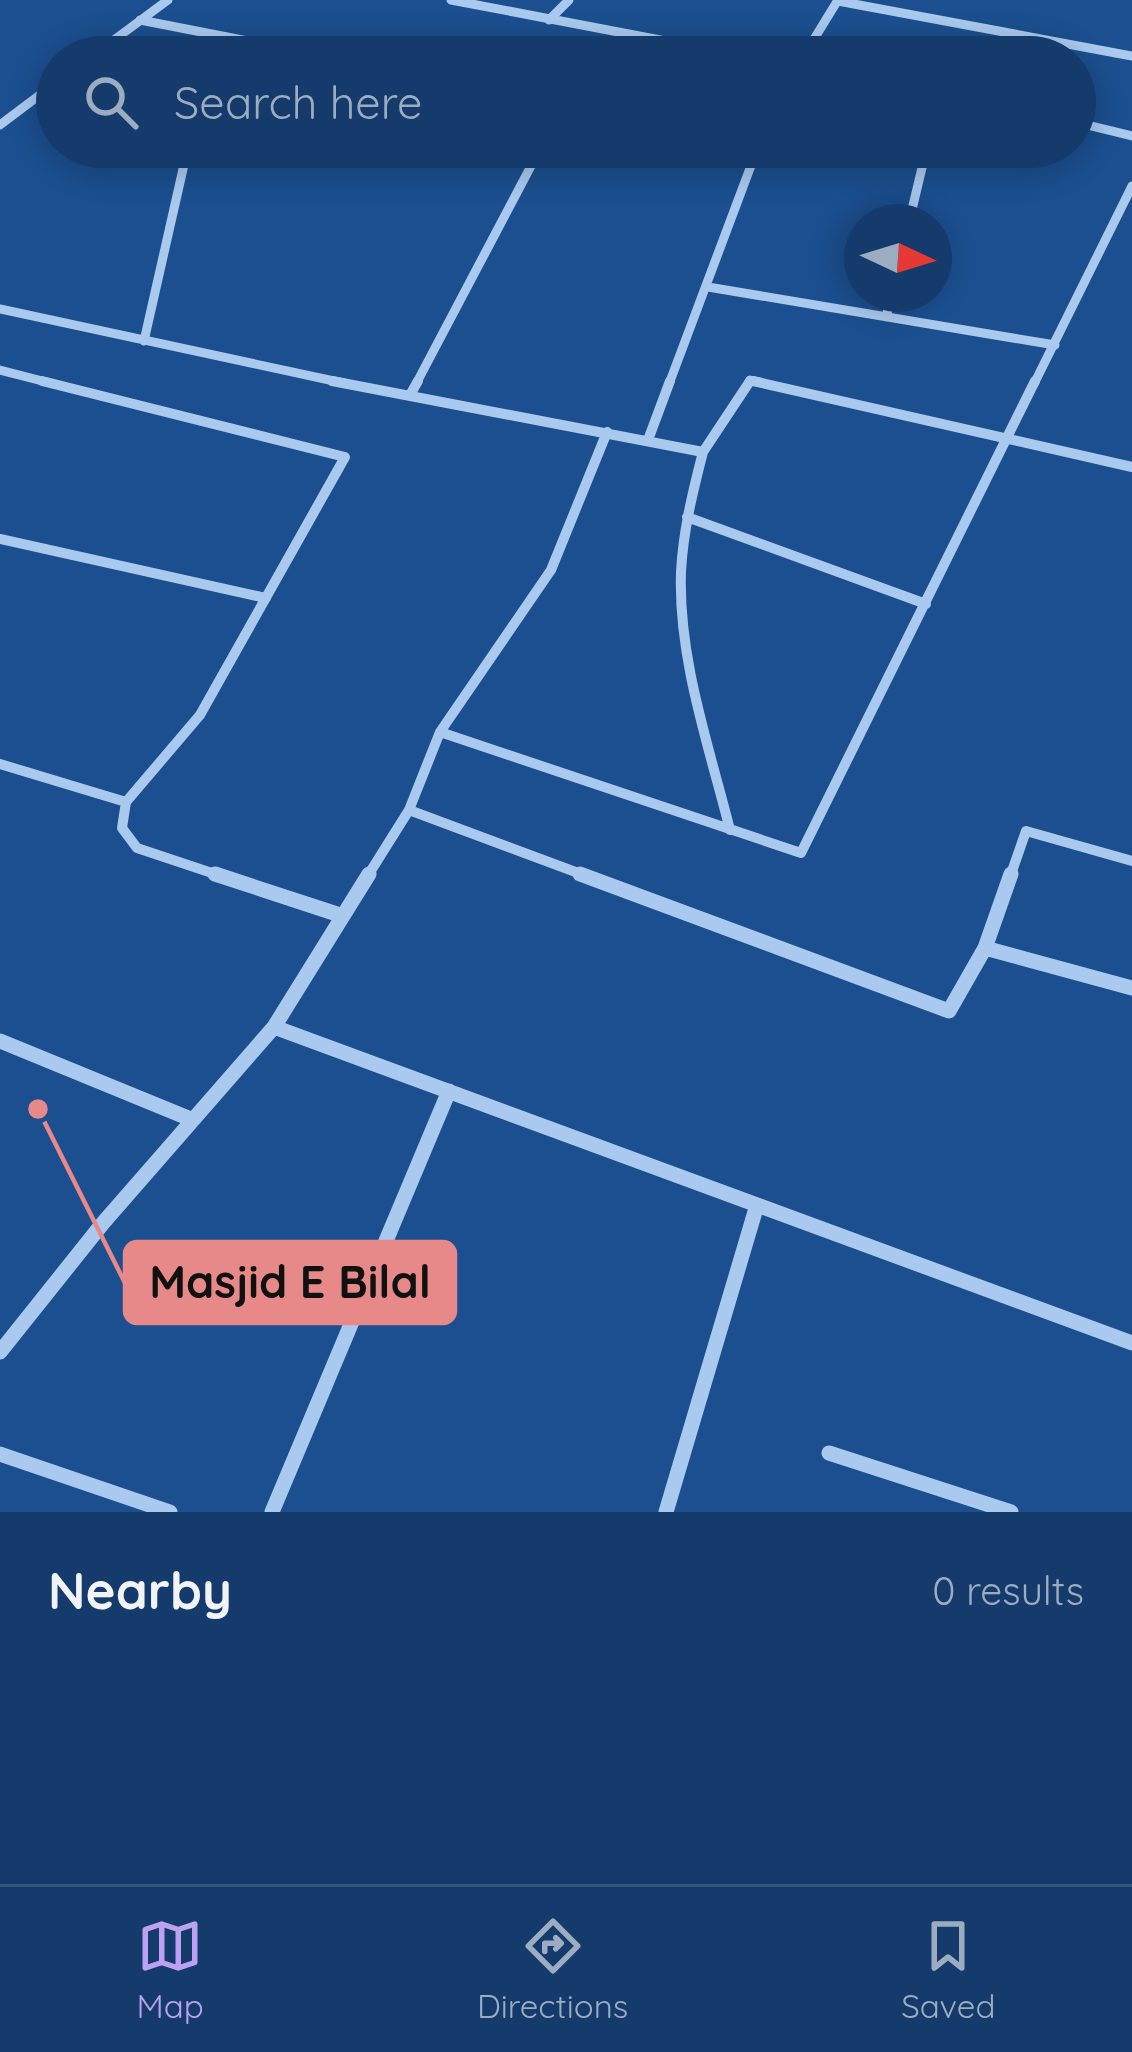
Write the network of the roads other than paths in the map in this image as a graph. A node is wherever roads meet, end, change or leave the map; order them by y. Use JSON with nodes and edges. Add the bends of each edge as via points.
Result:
{"nodes":[{"id":1,"x":168,"y":0,"type":"edge"},
{"id":2,"x":455,"y":0,"type":"edge"},
{"id":3,"x":568,"y":0,"type":"edge"},
{"id":4,"x":838,"y":0,"type":"edge"},
{"id":5,"x":140,"y":20,"type":"junction"},
{"id":6,"x":549,"y":20,"type":"junction"},
{"id":7,"x":119,"y":36,"type":"edge"},
{"id":8,"x":215,"y":36,"type":"edge"},
{"id":9,"x":635,"y":36,"type":"edge"},
{"id":10,"x":816,"y":36,"type":"edge"},
{"id":11,"x":1027,"y":36,"type":"edge"},
{"id":12,"x":1096,"y":49,"type":"edge"},
{"id":13,"x":1132,"y":56,"type":"edge"},
{"id":14,"x":36,"y":98,"type":"edge"},
{"id":15,"x":0,"y":125,"type":"edge"},
{"id":16,"x":1096,"y":127,"type":"edge"},
{"id":17,"x":1132,"y":136,"type":"edge"},
{"id":18,"x":183,"y":168,"type":"edge"},
{"id":19,"x":530,"y":168,"type":"edge"},
{"id":20,"x":751,"y":168,"type":"edge"},
{"id":21,"x":922,"y":168,"type":"edge"},
{"id":22,"x":1132,"y":186,"type":"edge"},
{"id":23,"x":913,"y":204,"type":"edge"},
{"id":24,"x":709,"y":286,"type":"junction"},
{"id":25,"x":6,"y":311,"type":"edge"},
{"id":26,"x":887,"y":312,"type":"edge"},
{"id":27,"x":886,"y":317,"type":"junction"},
{"id":28,"x":0,"y":329,"type":"edge"},
{"id":29,"x":144,"y":341,"type":"junction"},
{"id":30,"x":1055,"y":345,"type":"junction"},
{"id":31,"x":0,"y":370,"type":"edge"},
{"id":32,"x":410,"y":395,"type":"junction"},
{"id":33,"x":607,"y":433,"type":"junction"},
{"id":34,"x":1011,"y":436,"type":"junction"},
{"id":35,"x":648,"y":440,"type":"junction"},
{"id":36,"x":703,"y":452,"type":"junction"},
{"id":37,"x":1132,"y":467,"type":"edge"},
{"id":38,"x":686,"y":517,"type":"junction"},
{"id":39,"x":0,"y":539,"type":"edge"},
{"id":40,"x":266,"y":598,"type":"junction"},
{"id":41,"x":926,"y":604,"type":"junction"},
{"id":42,"x":440,"y":732,"type":"junction"},
{"id":43,"x":0,"y":764,"type":"edge"},
{"id":44,"x":126,"y":802,"type":"junction"},
{"id":45,"x":409,"y":810,"type":"junction"},
{"id":46,"x":730,"y":830,"type":"junction"},
{"id":47,"x":1132,"y":861,"type":"edge"},
{"id":48,"x":343,"y":916,"type":"junction"},
{"id":49,"x":985,"y":947,"type":"junction"},
{"id":50,"x":1132,"y":988,"type":"edge"},
{"id":51,"x":274,"y":1027,"type":"junction"},
{"id":52,"x":0,"y":1041,"type":"edge"},
{"id":53,"x":449,"y":1091,"type":"junction"},
{"id":54,"x":193,"y":1120,"type":"junction"},
{"id":55,"x":757,"y":1205,"type":"junction"},
{"id":56,"x":1132,"y":1343,"type":"edge"},
{"id":57,"x":0,"y":1352,"type":"edge"},
{"id":58,"x":829,"y":1453,"type":"dead end"},
{"id":59,"x":0,"y":1454,"type":"edge"},
{"id":60,"x":170,"y":1512,"type":"edge"},
{"id":61,"x":272,"y":1512,"type":"edge"},
{"id":62,"x":666,"y":1512,"type":"edge"},
{"id":63,"x":1011,"y":1512,"type":"edge"}],
"edges":[{"from":1,"to":5,"type":"street"},
{"from":2,"to":6,"type":"street"},
{"from":3,"to":6,"type":"street"},
{"from":4,"to":10,"type":"street"},
{"from":4,"to":11,"type":"street"},
{"from":5,"to":7,"type":"street"},
{"from":5,"to":8,"type":"street"},
{"from":6,"to":9,"type":"street"},
{"from":12,"to":13,"type":"street"},
{"from":14,"to":15,"type":"street"},
{"from":16,"to":17,"type":"street"},
{"from":18,"to":29,"type":"street"},
{"from":19,"to":32,"type":"street"},
{"from":20,"to":24,"type":"street"},
{"from":21,"to":23,"type":"street"},
{"from":22,"to":30,"type":"street"},
{"from":24,"to":27,"type":"street"},
{"from":24,"to":35,"type":"street"},
{"from":25,"to":28,"type":"street"},
{"from":25,"to":29,"type":"street"},
{"from":26,"to":27,"type":"street"},
{"from":27,"to":30,"type":"street"},
{"from":29,"to":32,"type":"street"},
{"from":30,"to":34,"type":"street"},
{"from":31,"to":40,"type":"street","via":[[345,457]]},
{"from":32,"to":33,"type":"street"},
{"from":33,"to":35,"type":"street"},
{"from":33,"to":42,"type":"street","via":[[551,570]]},
{"from":34,"to":36,"type":"street","via":[[750,380]]},
{"from":34,"to":37,"type":"street"},
{"from":34,"to":41,"type":"street"},
{"from":35,"to":36,"type":"street"},
{"from":36,"to":38,"type":"street"},
{"from":38,"to":41,"type":"street"},
{"from":38,"to":46,"type":"street","via":[[683,622]]},
{"from":39,"to":40,"type":"street"},
{"from":40,"to":44,"type":"street","via":[[200,715]]},
{"from":41,"to":46,"type":"street","via":[[801,853]]},
{"from":42,"to":45,"type":"street"},
{"from":42,"to":46,"type":"street"},
{"from":43,"to":44,"type":"street"},
{"from":44,"to":48,"type":"street","via":[[122,828],[137,848]]},
{"from":45,"to":48,"type":"street"},
{"from":45,"to":49,"type":"street","via":[[949,1011]]},
{"from":47,"to":49,"type":"street","via":[[1026,831]]},
{"from":48,"to":51,"type":"street"},
{"from":49,"to":50,"type":"street"},
{"from":51,"to":53,"type":"street"},
{"from":51,"to":54,"type":"street"},
{"from":52,"to":54,"type":"street"},
{"from":53,"to":55,"type":"street"},
{"from":53,"to":61,"type":"street"},
{"from":54,"to":57,"type":"street"},
{"from":55,"to":56,"type":"street"},
{"from":55,"to":62,"type":"street"},
{"from":58,"to":63,"type":"street"},
{"from":59,"to":60,"type":"street"}]}
